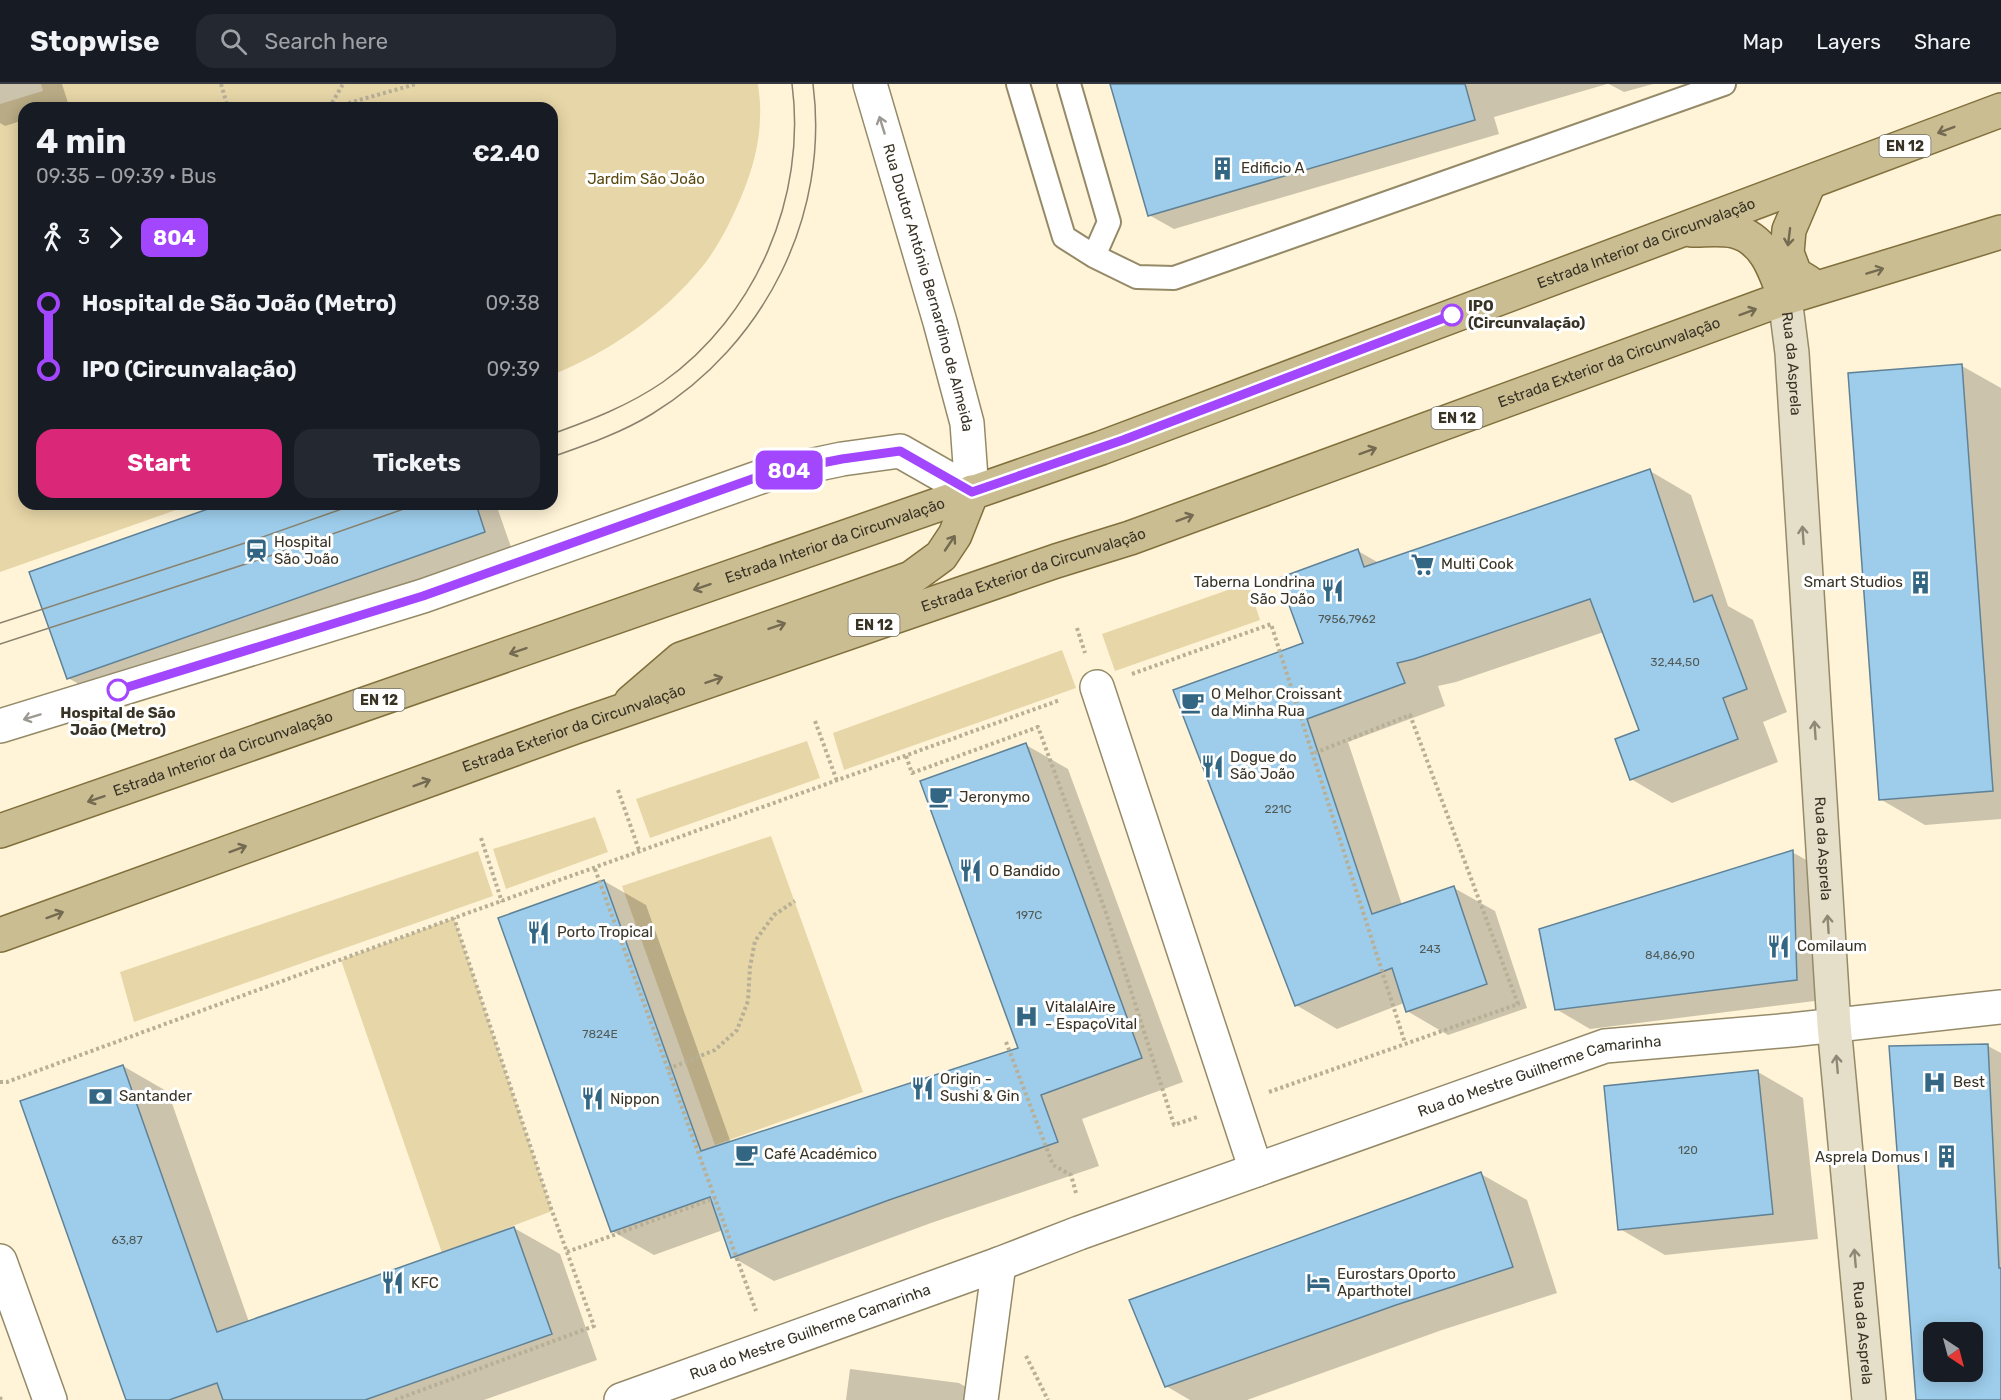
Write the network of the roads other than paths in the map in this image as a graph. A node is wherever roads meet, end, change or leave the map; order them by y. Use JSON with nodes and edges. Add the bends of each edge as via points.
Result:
{"nodes":[{"id":1,"x":870,"y":84,"type":"edge"},
{"id":2,"x":1018,"y":84,"type":"edge"},
{"id":3,"x":1069,"y":84,"type":"edge"},
{"id":4,"x":1724,"y":84,"type":"edge"},
{"id":5,"x":2001,"y":110,"type":"edge"},
{"id":6,"x":1809,"y":183,"type":"junction"},
{"id":7,"x":1678,"y":230,"type":"junction"},
{"id":8,"x":2001,"y":233,"type":"edge"},
{"id":9,"x":1094,"y":256,"type":"junction"},
{"id":10,"x":1819,"y":288,"type":"junction"},
{"id":11,"x":1785,"y":298,"type":"junction"},
{"id":12,"x":972,"y":492,"type":"junction"},
{"id":13,"x":1097,"y":687,"type":"road end"},
{"id":14,"x":619,"y":713,"type":"junction"},
{"id":15,"x":0,"y":726,"type":"edge"},
{"id":16,"x":0,"y":831,"type":"edge"},
{"id":17,"x":0,"y":935,"type":"edge"},
{"id":18,"x":2001,"y":1007,"type":"edge"},
{"id":19,"x":1834,"y":1024,"type":"junction"},
{"id":20,"x":1256,"y":1170,"type":"junction"},
{"id":21,"x":0,"y":1261,"type":"edge"},
{"id":22,"x":999,"y":1264,"type":"junction"},
{"id":23,"x":50,"y":1400,"type":"edge"},
{"id":24,"x":621,"y":1400,"type":"edge"},
{"id":25,"x":981,"y":1400,"type":"edge"},
{"id":26,"x":1869,"y":1400,"type":"edge"}],
"edges":[{"from":12,"to":1,"type":"street","name":"Rua Doutor António Bernardino de Almeida","one_way":true,"via":[[967,423]]},
{"from":2,"to":9,"type":"lane","via":[[1064,237]]},
{"from":3,"to":9,"type":"lane","via":[[1109,222]]},
{"from":4,"to":9,"type":"lane","via":[[1174,278],[1137,277]]},
{"from":5,"to":6,"type":"main road","name":"Estrada Interior da Circunvalação","number":"EN 12","one_way":true},
{"from":6,"to":7,"type":"main road","name":"Estrada Interior da Circunvalação","number":"EN 12"},
{"from":6,"to":10,"type":"main road","one_way":true,"via":[[1789,230],[1787,253],[1795,274]]},
{"from":7,"to":11,"type":"main road","via":[[1734,231],[1759,243]]},
{"from":7,"to":12,"type":"main road","name":"Estrada Interior da Circunvalação","number":"EN 12","via":[[1123,440]]},
{"from":10,"to":8,"type":"main road","name":"Estrada Exterior da Circunvalação","number":"EN 12","one_way":true},
{"from":10,"to":11,"type":"main road","name":"Estrada Exterior da Circunvalação","number":"EN 12"},
{"from":14,"to":11,"type":"main road","name":"Estrada Exterior da Circunvalação","number":"EN 12","one_way":true,"via":[[1130,538]]},
{"from":19,"to":11,"type":"street","name":"Rua da Asprela","one_way":true},
{"from":14,"to":12,"type":"main road","one_way":true,"via":[[681,659],[911,579],[941,556],[955,535]]},
{"from":12,"to":15,"type":"street","one_way":true,"via":[[900,451],[766,474],[423,596]]},
{"from":12,"to":16,"type":"main road","name":"Estrada Interior da Circunvalação","number":"EN 12","one_way":true},
{"from":13,"to":20,"type":"street"},
{"from":17,"to":14,"type":"main road","name":"Estrada Exterior da Circunvalação","number":"EN 12","one_way":true},
{"from":18,"to":19,"type":"street","name":"Rua do Mestre Guilherme Camarinha"},
{"from":19,"to":20,"type":"street","name":"Rua do Mestre Guilherme Camarinha","via":[[1605,1046]]},
{"from":26,"to":19,"type":"street","name":"Rua da Asprela","one_way":true},
{"from":20,"to":22,"type":"street","name":"Rua do Mestre Guilherme Camarinha"},
{"from":21,"to":23,"type":"street"},
{"from":22,"to":24,"type":"street","name":"Rua do Mestre Guilherme Camarinha"},
{"from":22,"to":25,"type":"street"}]}
